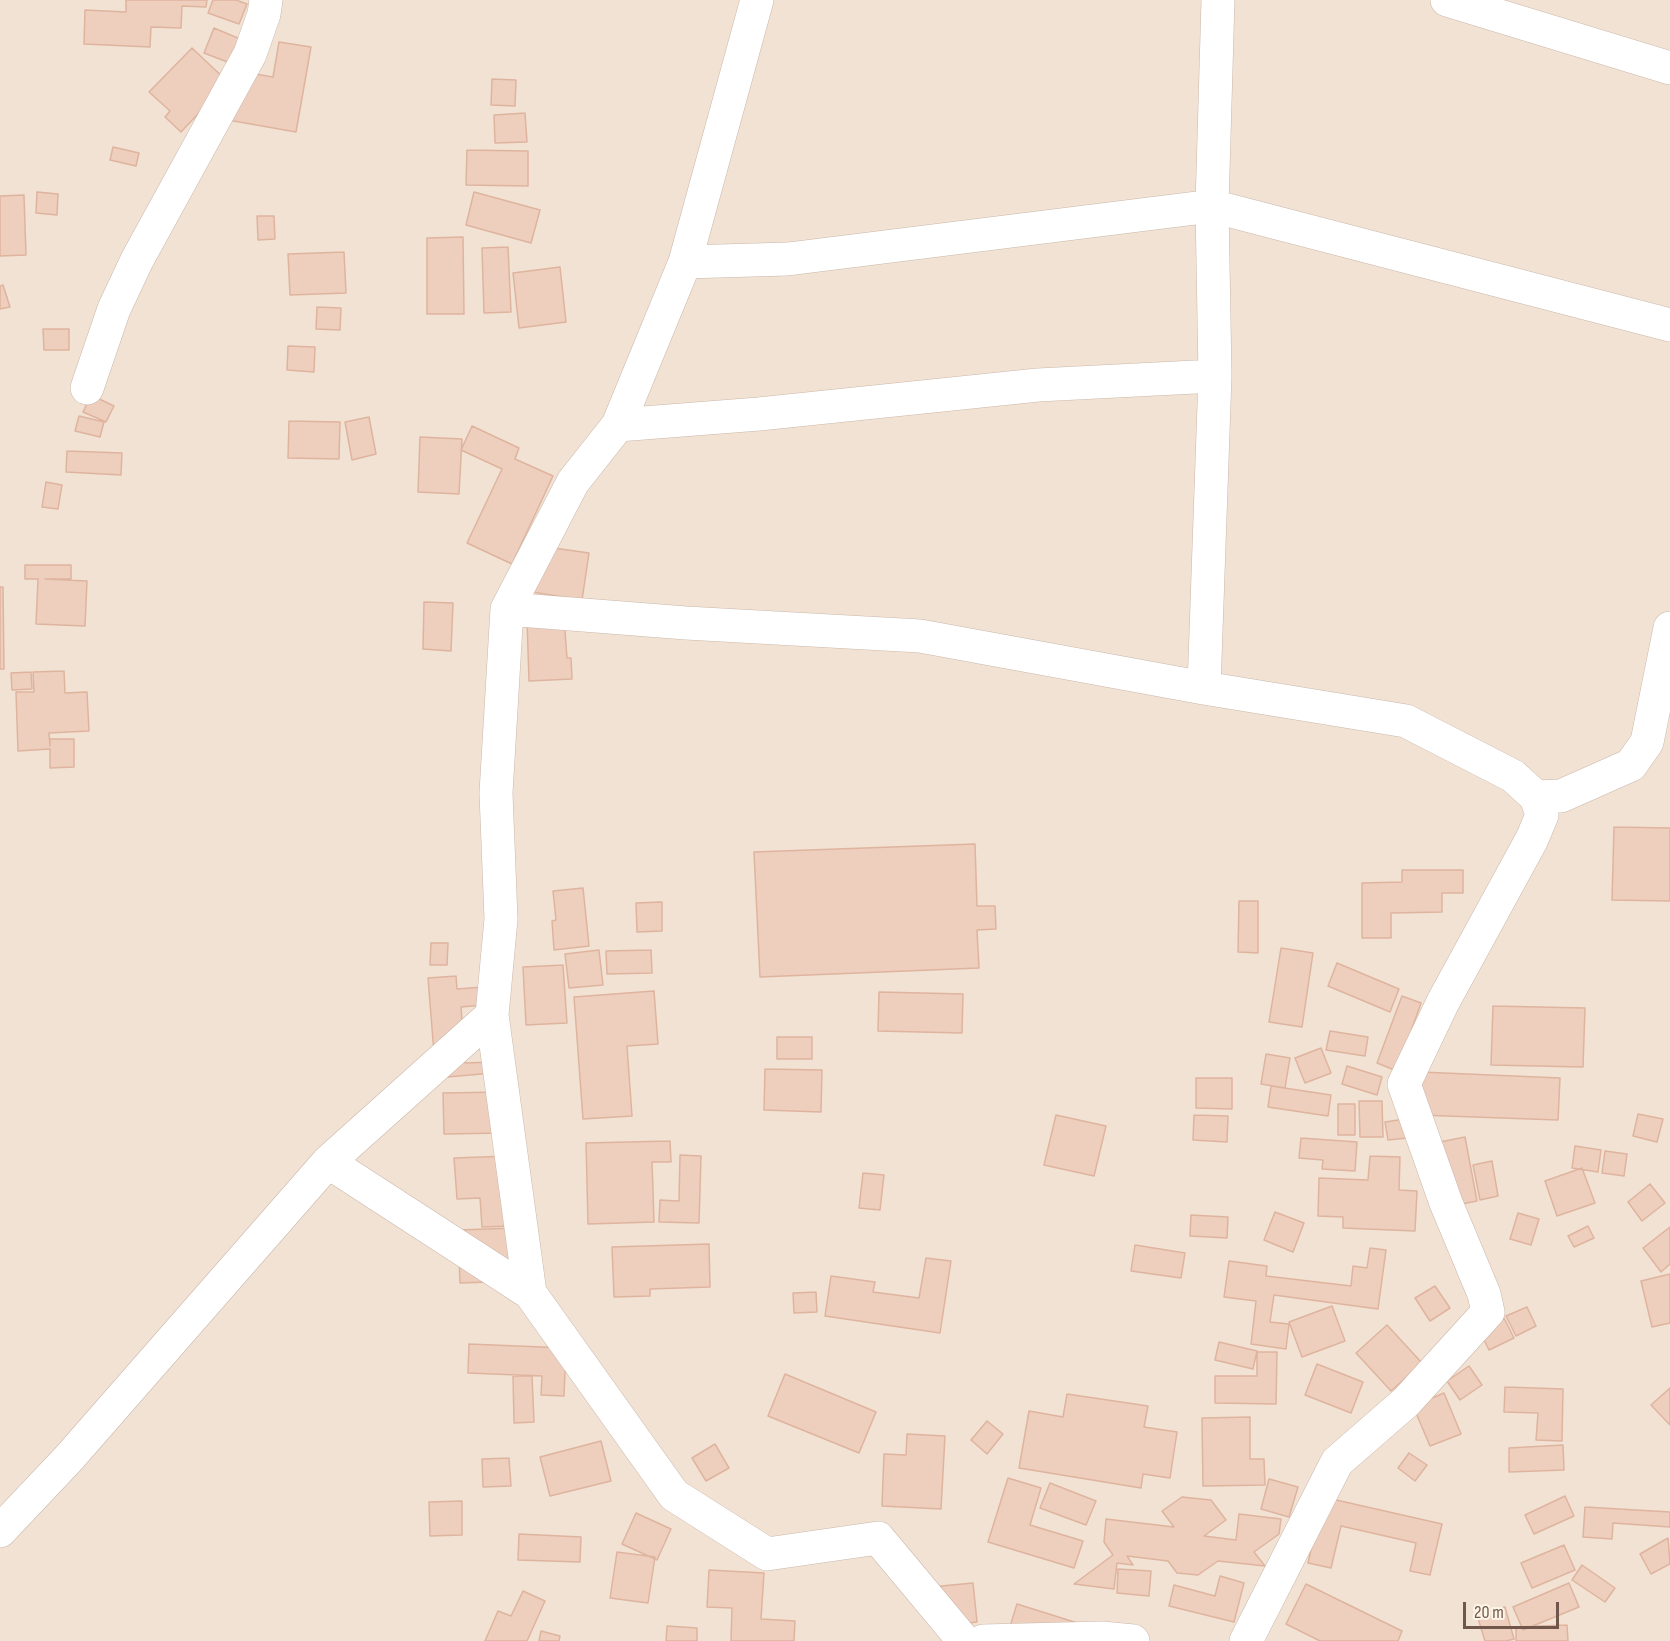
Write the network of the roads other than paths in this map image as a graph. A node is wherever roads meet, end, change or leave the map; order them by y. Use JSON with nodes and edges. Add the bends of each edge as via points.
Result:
{"nodes":[{"id":1,"x":266,"y":0,"type":"edge"},
{"id":2,"x":757,"y":0,"type":"edge"},
{"id":3,"x":1218,"y":0,"type":"edge"},
{"id":4,"x":1447,"y":0,"type":"edge"},
{"id":5,"x":1670,"y":68,"type":"edge"},
{"id":6,"x":1212,"y":206,"type":"junction"},
{"id":7,"x":685,"y":262,"type":"junction"},
{"id":8,"x":1670,"y":324,"type":"edge"},
{"id":9,"x":1215,"y":376,"type":"junction"},
{"id":10,"x":87,"y":388,"type":"dead end"},
{"id":11,"x":618,"y":425,"type":"junction"},
{"id":12,"x":507,"y":609,"type":"junction"},
{"id":13,"x":1670,"y":628,"type":"edge"},
{"id":14,"x":1204,"y":688,"type":"junction"},
{"id":15,"x":1536,"y":797,"type":"junction"},
{"id":16,"x":492,"y":1015,"type":"junction"},
{"id":17,"x":328,"y":1162,"type":"junction"},
{"id":18,"x":530,"y":1293,"type":"junction"},
{"id":19,"x":0,"y":1531,"type":"edge"},
{"id":20,"x":964,"y":1641,"type":"edge"},
{"id":21,"x":983,"y":1641,"type":"edge"},
{"id":22,"x":1133,"y":1641,"type":"edge"},
{"id":23,"x":1246,"y":1641,"type":"edge"}],
"edges":[{"from":1,"to":10,"type":"street","via":[[250,54],[114,309]]},
{"from":2,"to":7,"type":"street"},
{"from":3,"to":6,"type":"street"},
{"from":4,"to":5,"type":"street"},
{"from":6,"to":7,"type":"street","via":[[788,259]]},
{"from":6,"to":8,"type":"street"},
{"from":6,"to":9,"type":"street"},
{"from":7,"to":11,"type":"street"},
{"from":9,"to":11,"type":"street","via":[[1038,385]]},
{"from":9,"to":14,"type":"street"},
{"from":11,"to":12,"type":"street","via":[[573,482]]},
{"from":12,"to":14,"type":"street","via":[[920,636]]},
{"from":12,"to":16,"type":"street","via":[[496,793],[501,919]]},
{"from":13,"to":15,"type":"street","via":[[1647,742],[1631,765],[1561,796]]},
{"from":14,"to":15,"type":"street","via":[[1406,721],[1514,776]]},
{"from":15,"to":23,"type":"street","via":[[1542,815],[1532,839],[1443,1002],[1404,1084],[1488,1312],[1406,1402],[1336,1462]]},
{"from":16,"to":17,"type":"street"},
{"from":16,"to":18,"type":"street"},
{"from":17,"to":18,"type":"street"},
{"from":17,"to":19,"type":"street","via":[[69,1458]]},
{"from":18,"to":20,"type":"street","via":[[674,1495],[767,1554],[878,1538]]},
{"from":21,"to":22,"type":"street"}]}
